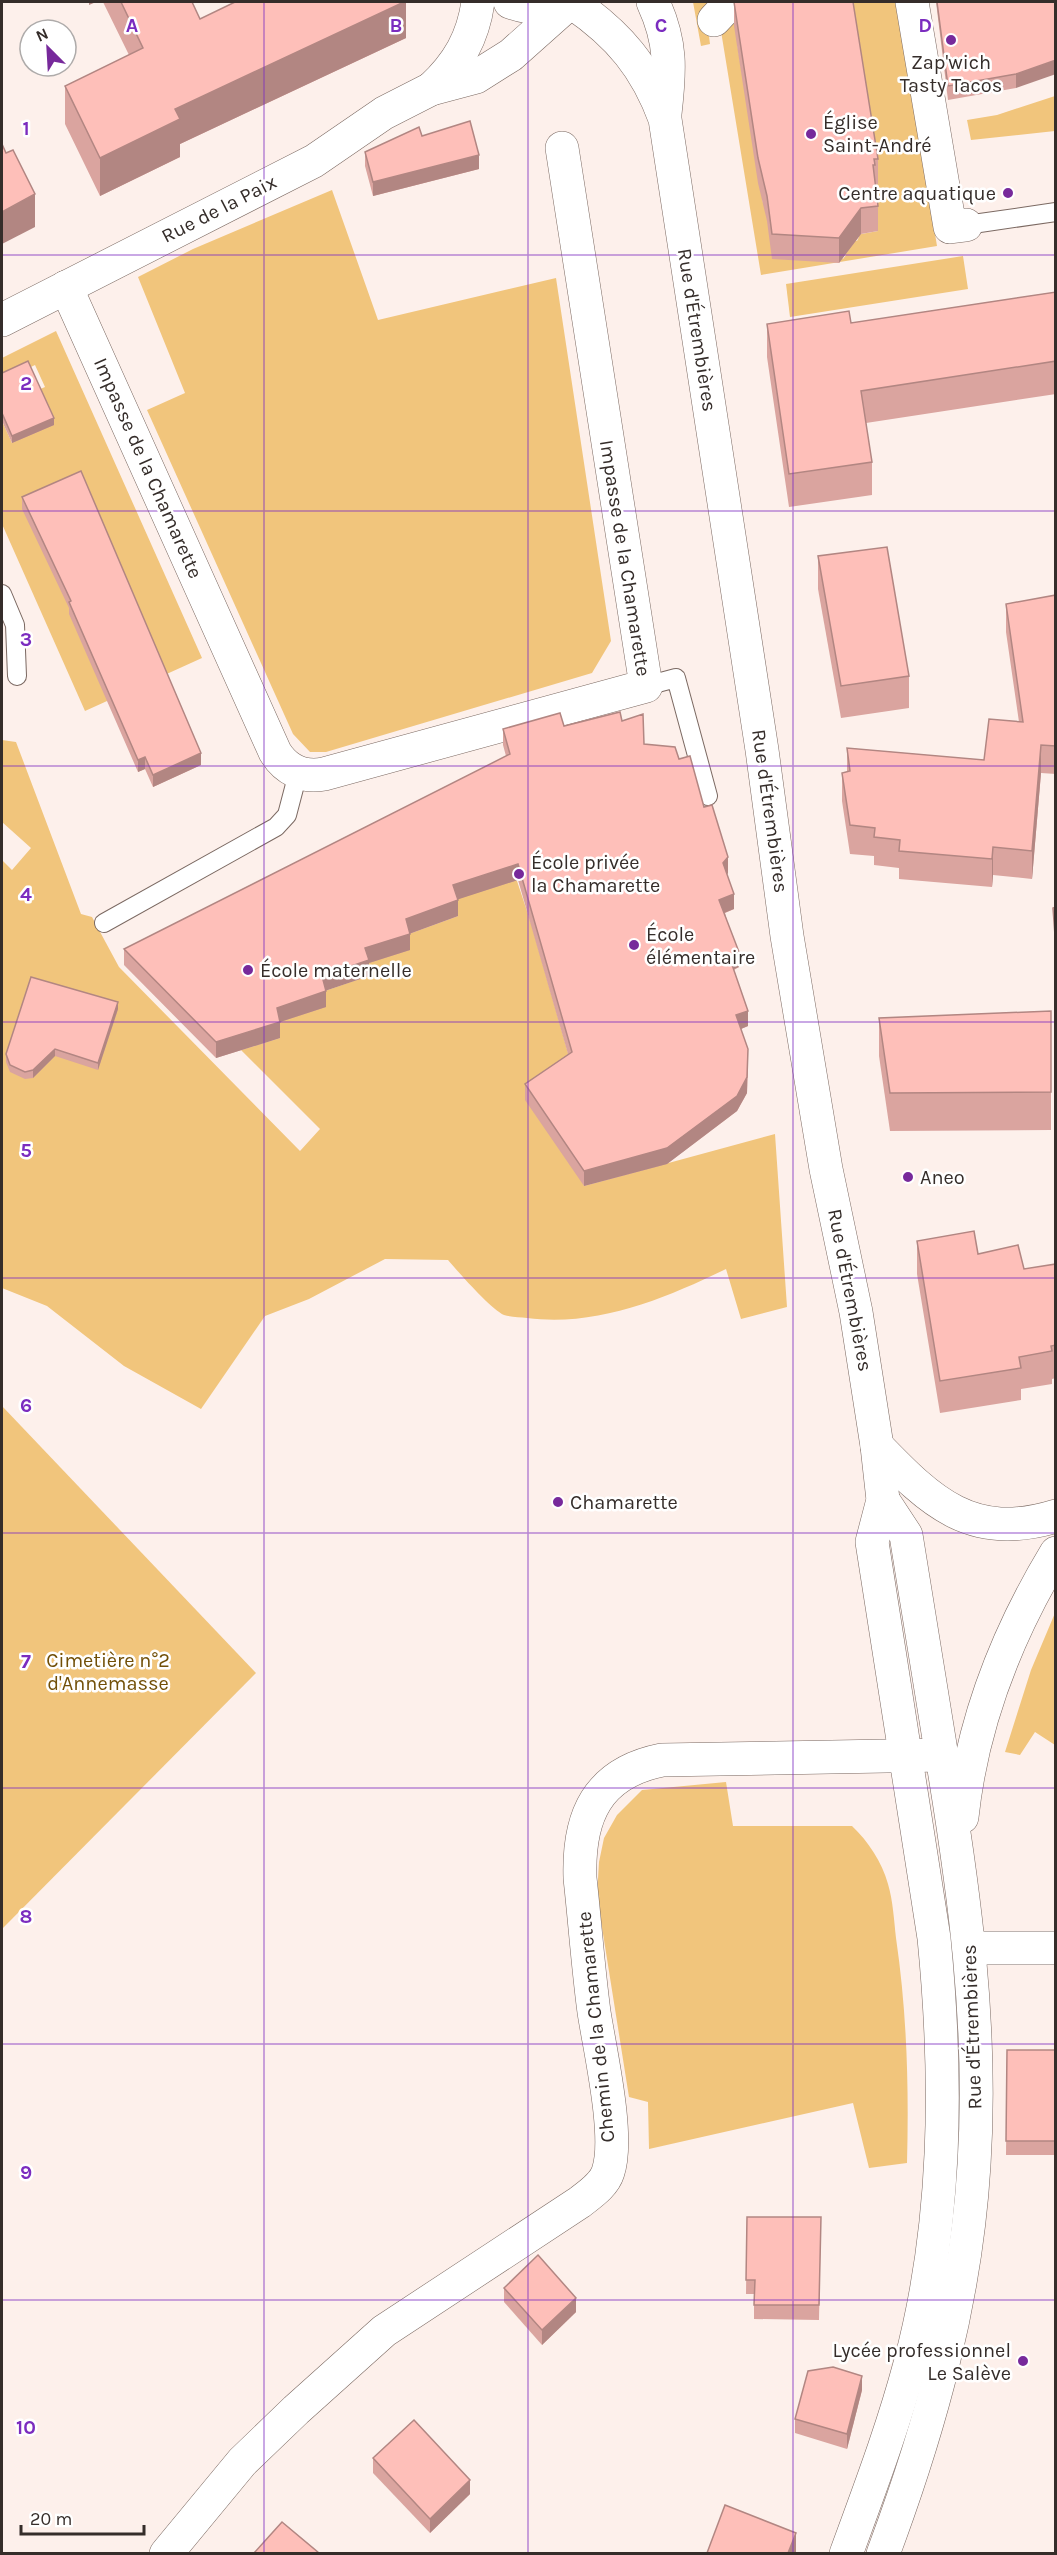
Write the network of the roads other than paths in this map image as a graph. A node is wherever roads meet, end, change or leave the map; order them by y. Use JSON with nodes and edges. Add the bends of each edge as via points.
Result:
{"nodes":[{"id":1,"x":478,"y":2,"type":"edge"},
{"id":2,"x":510,"y":2,"type":"edge"},
{"id":3,"x":653,"y":2,"type":"edge"},
{"id":4,"x":912,"y":2,"type":"edge"},
{"id":5,"x":573,"y":4,"type":"edge"},
{"id":6,"x":431,"y":89,"type":"junction"},
{"id":7,"x":664,"y":119,"type":"junction"},
{"id":8,"x":562,"y":148,"type":"dead end"},
{"id":9,"x":1056,"y":212,"type":"edge"},
{"id":10,"x":966,"y":225,"type":"joint"},
{"id":11,"x":66,"y":286,"type":"junction"},
{"id":12,"x":2,"y":320,"type":"edge"},
{"id":13,"x":2,"y":594,"type":"edge"},
{"id":14,"x":17,"y":676,"type":"dead end"},
{"id":15,"x":646,"y":686,"type":"junction"},
{"id":16,"x":298,"y":773,"type":"junction"},
{"id":17,"x":708,"y":796,"type":"dead end"},
{"id":18,"x":104,"y":923,"type":"dead end"},
{"id":19,"x":877,"y":1446,"type":"junction"},
{"id":20,"x":883,"y":1500,"type":"junction"},
{"id":21,"x":1056,"y":1516,"type":"edge"},
{"id":22,"x":1056,"y":1553,"type":"edge"},
{"id":23,"x":906,"y":1755,"type":"junction"},
{"id":24,"x":942,"y":1755,"type":"junction"},
{"id":25,"x":958,"y":1852,"type":"junction"},
{"id":26,"x":969,"y":1948,"type":"junction"},
{"id":27,"x":1056,"y":1948,"type":"edge"},
{"id":28,"x":166,"y":2553,"type":"edge"},
{"id":29,"x":846,"y":2553,"type":"edge"},
{"id":30,"x":883,"y":2553,"type":"edge"}],
"edges":[{"from":1,"to":6,"type":"main road","name":"Rue de la Paix","via":[[470,38],[460,57]]},
{"from":2,"to":5,"type":"main road","via":[[537,9]]},
{"from":3,"to":7,"type":"main road","name":"Rue d'Étrembières","via":[[663,23],[669,52]]},
{"from":4,"to":10,"type":"main road","via":[[950,227]]},
{"from":5,"to":6,"type":"main road","name":"Rue de la Paix","via":[[489,70]]},
{"from":5,"to":7,"type":"main road","name":"Rue d'Étrembières","via":[[604,26],[630,53],[651,84]]},
{"from":6,"to":11,"type":"main road","name":"Rue de la Paix","via":[[368,122],[314,160]]},
{"from":7,"to":19,"type":"main road","name":"Rue d'Étrembières","via":[[793,970]]},
{"from":8,"to":15,"type":"main road","name":"Impasse de la Chamarette"},
{"from":9,"to":10,"type":"lane"},
{"from":11,"to":12,"type":"main road","name":"Rue de la Paix"},
{"from":11,"to":16,"type":"main road","name":"Impasse de la Chamarette","via":[[275,752]]},
{"from":13,"to":14,"type":"lane","via":[[15,625]]},
{"from":15,"to":16,"type":"main road","name":"Impasse de la Chamarette","via":[[324,774]]},
{"from":15,"to":17,"type":"lane","via":[[676,678]]},
{"from":16,"to":18,"type":"lane","via":[[286,815],[276,827]]},
{"from":19,"to":20,"type":"main road","name":"Rue d'Étrembières"},
{"from":19,"to":21,"type":"main road","via":[[927,1496],[968,1518],[1013,1524]]},
{"from":20,"to":23,"type":"main road","name":"Rue d'Étrembières","via":[[872,1542]]},
{"from":20,"to":24,"type":"main road","name":"Rue d'Étrembières","via":[[906,1536]]},
{"from":22,"to":25,"type":"main road","via":[[1010,1638],[990,1691],[969,1770]]},
{"from":23,"to":24,"type":"main road","name":"Chemin de la Chamarette"},
{"from":23,"to":28,"type":"main road","name":"Chemin de la Chamarette","via":[[662,1760],[635,1767],[597,1796],[584,1826],[579,1860],[594,2010],[610,2114],[608,2172],[580,2202],[384,2331],[242,2462]]},
{"from":23,"to":29,"type":"main road","name":"Rue d'Étrembières","via":[[928,1891],[938,1986],[942,2124],[939,2194],[930,2271],[911,2362]]},
{"from":24,"to":25,"type":"main road","name":"Rue d'Étrembières"},
{"from":25,"to":26,"type":"main road","name":"Rue d'Étrembières"},
{"from":26,"to":27,"type":"main road"},
{"from":26,"to":30,"type":"main road","name":"Rue d'Étrembières","via":[[976,2110],[962,2276],[932,2410]]}]}
